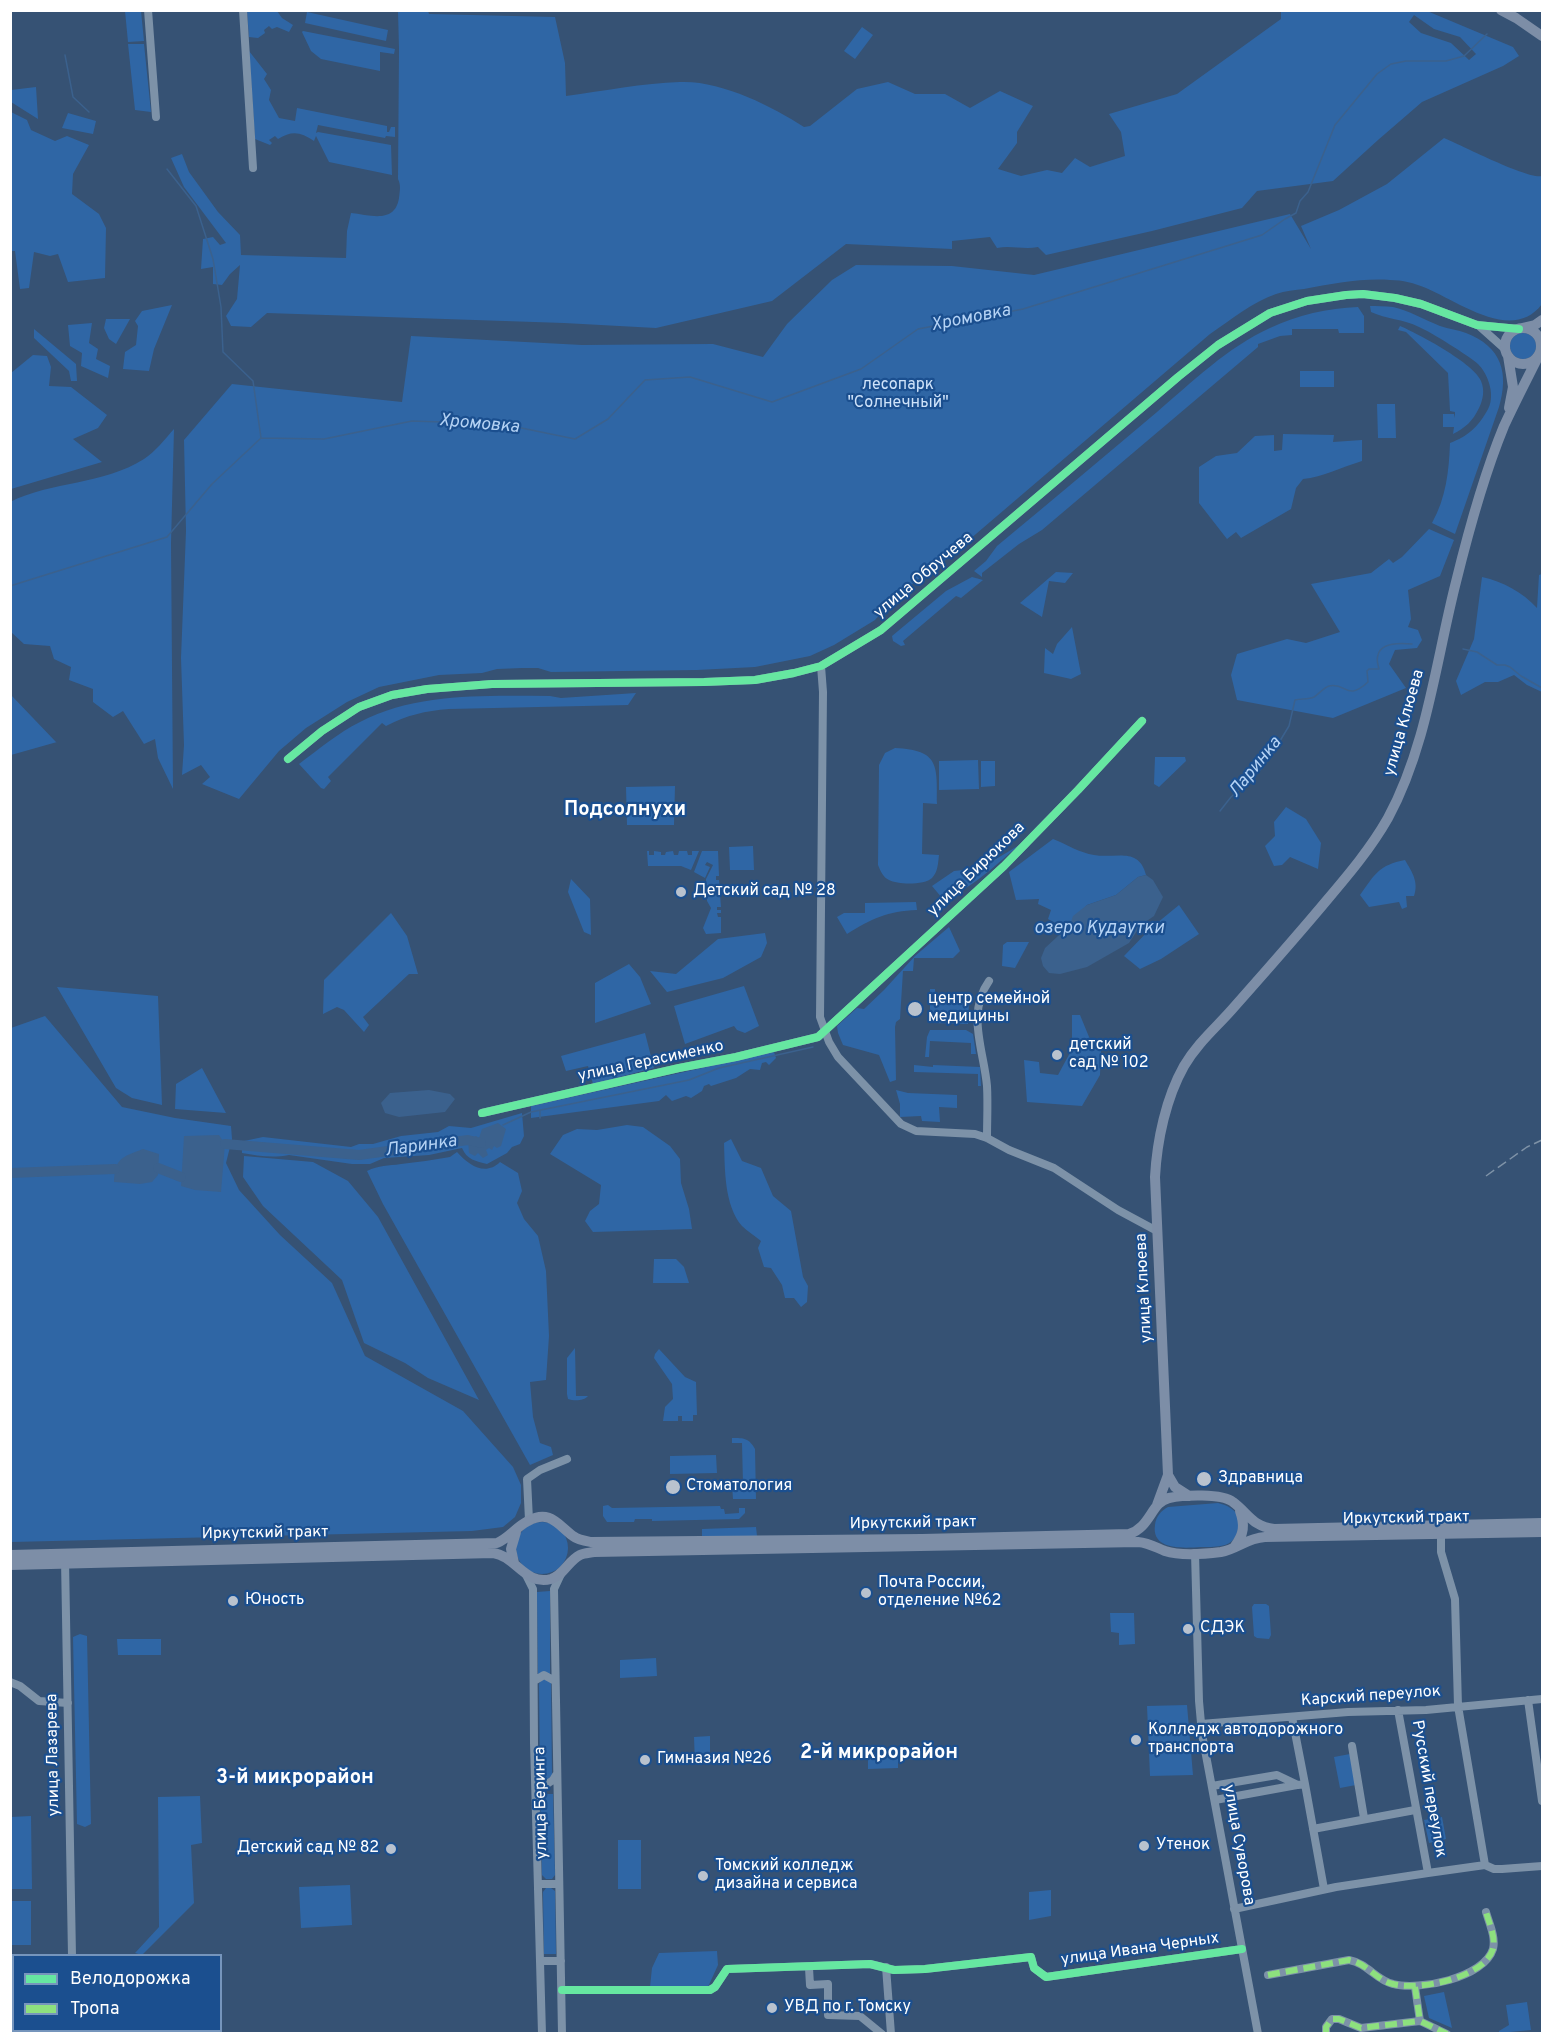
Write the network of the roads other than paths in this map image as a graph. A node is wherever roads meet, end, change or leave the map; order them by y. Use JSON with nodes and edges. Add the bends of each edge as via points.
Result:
{"nodes":[{"id":1,"x":147,"y":10,"type":"edge"},
{"id":2,"x":243,"y":10,"type":"edge"},
{"id":3,"x":1501,"y":10,"type":"edge"},
{"id":4,"x":1513,"y":14,"type":"edge"},
{"id":5,"x":1542,"y":36,"type":"edge"},
{"id":6,"x":156,"y":117,"type":"dead end"},
{"id":7,"x":253,"y":168,"type":"dead end"},
{"id":8,"x":1542,"y":320,"type":"edge"},
{"id":9,"x":1477,"y":325,"type":"junction"},
{"id":10,"x":1519,"y":329,"type":"junction"},
{"id":11,"x":1541,"y":351,"type":"edge"},
{"id":12,"x":1507,"y":353,"type":"junction"},
{"id":13,"x":1505,"y":425,"type":"junction"},
{"id":14,"x":821,"y":666,"type":"junction"},
{"id":15,"x":1142,"y":721,"type":"dead end"},
{"id":16,"x":288,"y":759,"type":"dead end"},
{"id":17,"x":989,"y":981,"type":"dead end"},
{"id":18,"x":824,"y":1032,"type":"junction"},
{"id":19,"x":482,"y":1113,"type":"dead end"},
{"id":20,"x":987,"y":1138,"type":"junction"},
{"id":21,"x":1157,"y":1231,"type":"junction"},
{"id":22,"x":567,"y":1459,"type":"dead end"},
{"id":23,"x":1168,"y":1475,"type":"junction"},
{"id":24,"x":1192,"y":1497,"type":"junction"},
{"id":25,"x":1157,"y":1506,"type":"junction"},
{"id":26,"x":1240,"y":1511,"type":"junction"},
{"id":27,"x":529,"y":1520,"type":"junction"},
{"id":28,"x":1542,"y":1523,"type":"edge"},
{"id":29,"x":568,"y":1530,"type":"junction"},
{"id":30,"x":1441,"y":1530,"type":"junction"},
{"id":31,"x":516,"y":1531,"type":"junction"},
{"id":32,"x":1542,"y":1532,"type":"edge"},
{"id":33,"x":1235,"y":1546,"type":"junction"},
{"id":34,"x":1195,"y":1553,"type":"junction"},
{"id":35,"x":10,"y":1555,"type":"edge"},
{"id":36,"x":65,"y":1558,"type":"junction"},
{"id":37,"x":514,"y":1563,"type":"junction"},
{"id":38,"x":10,"y":1565,"type":"edge"},
{"id":39,"x":564,"y":1570,"type":"junction"},
{"id":40,"x":526,"y":1575,"type":"junction"},
{"id":41,"x":534,"y":1681,"type":"junction"},
{"id":42,"x":555,"y":1681,"type":"junction"},
{"id":43,"x":10,"y":1682,"type":"edge"},
{"id":44,"x":1542,"y":1699,"type":"edge"},
{"id":45,"x":1528,"y":1701,"type":"junction"},
{"id":46,"x":68,"y":1702,"type":"junction"},
{"id":47,"x":1458,"y":1706,"type":"junction"},
{"id":48,"x":1398,"y":1710,"type":"junction"},
{"id":49,"x":1292,"y":1717,"type":"junction"},
{"id":50,"x":1201,"y":1724,"type":"junction"},
{"id":51,"x":1352,"y":1746,"type":"dead end"},
{"id":52,"x":556,"y":1774,"type":"junction"},
{"id":53,"x":536,"y":1777,"type":"junction"},
{"id":54,"x":1301,"y":1784,"type":"junction"},
{"id":55,"x":1212,"y":1786,"type":"junction"},
{"id":56,"x":1215,"y":1800,"type":"junction"},
{"id":57,"x":1542,"y":1801,"type":"edge"},
{"id":58,"x":1415,"y":1810,"type":"junction"},
{"id":59,"x":1364,"y":1818,"type":"junction"},
{"id":60,"x":1313,"y":1828,"type":"junction"},
{"id":61,"x":1485,"y":1865,"type":"junction"},
{"id":62,"x":1542,"y":1866,"type":"edge"},
{"id":63,"x":1428,"y":1873,"type":"junction"},
{"id":64,"x":539,"y":1884,"type":"junction"},
{"id":65,"x":558,"y":1884,"type":"junction"},
{"id":66,"x":1324,"y":1889,"type":"junction"},
{"id":67,"x":1234,"y":1909,"type":"junction"},
{"id":68,"x":1486,"y":1912,"type":"dead end"},
{"id":69,"x":1242,"y":1949,"type":"junction"},
{"id":70,"x":72,"y":1954,"type":"edge"},
{"id":71,"x":540,"y":1961,"type":"junction"},
{"id":72,"x":561,"y":1961,"type":"junction"},
{"id":73,"x":886,"y":1967,"type":"junction"},
{"id":74,"x":809,"y":1968,"type":"junction"},
{"id":75,"x":1268,"y":1975,"type":"dead end"},
{"id":76,"x":1415,"y":1987,"type":"junction"},
{"id":77,"x":562,"y":1990,"type":"junction"},
{"id":78,"x":1420,"y":2021,"type":"junction"},
{"id":79,"x":542,"y":2034,"type":"edge"},
{"id":80,"x":562,"y":2034,"type":"edge"},
{"id":81,"x":882,"y":2034,"type":"edge"},
{"id":82,"x":891,"y":2034,"type":"edge"},
{"id":83,"x":1258,"y":2034,"type":"edge"},
{"id":84,"x":1326,"y":2034,"type":"edge"},
{"id":85,"x":1447,"y":2034,"type":"edge"}],
"edges":[{"from":1,"to":6,"type":"street"},
{"from":2,"to":7,"type":"street"},
{"from":3,"to":4,"type":"main road"},
{"from":4,"to":5,"type":"main road"},
{"from":8,"to":10,"type":"main road"},
{"from":9,"to":10,"type":"street","name":"улица Обручева"},
{"from":9,"to":12,"type":"street","name":"улица Обручева"},
{"from":9,"to":14,"type":"street","name":"улица Обручева","via":[[1406,300],[1363,294],[1307,301],[1270,313],[1178,377],[881,630]]},
{"from":10,"to":11,"type":"main road","via":[[1536,334]]},
{"from":10,"to":12,"type":"main road","via":[[1508,337]]},
{"from":11,"to":12,"type":"main road","via":[[1532,362],[1524,364],[1515,362]]},
{"from":11,"to":13,"type":"main road","name":"улица Клюева"},
{"from":12,"to":13,"type":"main road","name":"улица Клюева","via":[[1513,387]]},
{"from":13,"to":21,"type":"main road","name":"улица Клюева","via":[[1472,517],[1407,777],[1361,859],[1188,1059],[1162,1124],[1156,1158]]},
{"from":14,"to":16,"type":"street","name":"улица Обручева","via":[[755,680],[501,684],[392,695],[359,707]]},
{"from":14,"to":18,"type":"street","via":[[820,1017]]},
{"from":15,"to":18,"type":"street","name":"улица Бирюкова","via":[[1004,866]]},
{"from":17,"to":20,"type":"street","via":[[981,994],[977,1028],[987,1087]]},
{"from":18,"to":19,"type":"street","name":"улица Герасименко","via":[[818,1037],[736,1057]]},
{"from":18,"to":20,"type":"street","via":[[838,1057],[901,1124],[916,1131]]},
{"from":20,"to":21,"type":"street","via":[[1054,1168]]},
{"from":21,"to":23,"type":"main road","name":"улица Клюева"},
{"from":22,"to":27,"type":"street","via":[[527,1479]]},
{"from":23,"to":24,"type":"main road","via":[[1179,1491]]},
{"from":23,"to":25,"type":"main road","name":"улица Клюева"},
{"from":24,"to":25,"type":"main road","name":"Иркутский тракт","via":[[1170,1498]]},
{"from":24,"to":26,"type":"main road","name":"Иркутский тракт","via":[[1223,1497]]},
{"from":25,"to":29,"type":"main road","name":"Иркутский тракт","via":[[1144,1526],[1129,1534],[591,1542]]},
{"from":26,"to":30,"type":"main road","name":"Иркутский тракт","via":[[1264,1528],[1274,1529]]},
{"from":26,"to":33,"type":"main road","via":[[1244,1529]]},
{"from":27,"to":29,"type":"main road","name":"Иркутский тракт","via":[[545,1517]]},
{"from":27,"to":31,"type":"main road","name":"Иркутский тракт"},
{"from":28,"to":30,"type":"main road","name":"Иркутский тракт"},
{"from":29,"to":39,"type":"main road","via":[[574,1548]]},
{"from":30,"to":32,"type":"main road","name":"Иркутский тракт"},
{"from":30,"to":33,"type":"main road","name":"Иркутский тракт","via":[[1259,1537]]},
{"from":30,"to":47,"type":"street","via":[[1442,1552],[1455,1599]]},
{"from":31,"to":36,"type":"main road","name":"Иркутский тракт","via":[[493,1544]]},
{"from":31,"to":37,"type":"main road","via":[[511,1549]]},
{"from":33,"to":34,"type":"main road","name":"Иркутский тракт","via":[[1220,1552]]},
{"from":34,"to":39,"type":"main road","name":"Иркутский тракт","via":[[1174,1553],[1138,1542],[594,1552],[581,1554]]},
{"from":34,"to":50,"type":"street","name":"улица Суворова"},
{"from":35,"to":36,"type":"main road","name":"Иркутский тракт"},
{"from":36,"to":37,"type":"main road","name":"Иркутский тракт","via":[[493,1553]]},
{"from":36,"to":38,"type":"main road","name":"Иркутский тракт"},
{"from":36,"to":46,"type":"street","name":"улица Лазарева"},
{"from":37,"to":40,"type":"main road","name":"Иркутский тракт"},
{"from":39,"to":40,"type":"main road","name":"Иркутский тракт","via":[[544,1580]]},
{"from":39,"to":42,"type":"street","name":"улица Беринга","via":[[554,1589]]},
{"from":40,"to":41,"type":"street","name":"улица Беринга","via":[[533,1589]]},
{"from":41,"to":42,"type":"street","via":[[544,1676]]},
{"from":41,"to":53,"type":"street","name":"улица Беринга"},
{"from":42,"to":52,"type":"street","name":"улица Беринга"},
{"from":43,"to":46,"type":"street","via":[[39,1701]]},
{"from":44,"to":45,"type":"street","name":"Карский переулок"},
{"from":45,"to":47,"type":"street","name":"Карский переулок"},
{"from":45,"to":57,"type":"street"},
{"from":46,"to":70,"type":"street","name":"улица Лазарева"},
{"from":47,"to":48,"type":"street","name":"Карский переулок"},
{"from":47,"to":61,"type":"street"},
{"from":48,"to":49,"type":"street","name":"Карский переулок"},
{"from":48,"to":58,"type":"street","name":"Русский переулок"},
{"from":49,"to":50,"type":"street","name":"Карский переулок"},
{"from":49,"to":54,"type":"street"},
{"from":50,"to":55,"type":"street","name":"улица Суворова"},
{"from":51,"to":59,"type":"street"},
{"from":52,"to":53,"type":"street","via":[[547,1784]]},
{"from":52,"to":65,"type":"street","name":"улица Беринга"},
{"from":53,"to":64,"type":"street","name":"улица Беринга"},
{"from":54,"to":55,"type":"street","via":[[1277,1775]]},
{"from":54,"to":56,"type":"street"},
{"from":54,"to":60,"type":"street"},
{"from":55,"to":56,"type":"street","name":"улица Суворова"},
{"from":56,"to":67,"type":"street","name":"улица Суворова"},
{"from":58,"to":59,"type":"street"},
{"from":58,"to":63,"type":"street","name":"Русский переулок"},
{"from":59,"to":60,"type":"street"},
{"from":60,"to":66,"type":"street"},
{"from":61,"to":62,"type":"street","via":[[1494,1869]]},
{"from":61,"to":63,"type":"street"},
{"from":63,"to":66,"type":"street"},
{"from":64,"to":65,"type":"street"},
{"from":64,"to":71,"type":"street","name":"улица Беринга"},
{"from":65,"to":72,"type":"street","name":"улица Беринга"},
{"from":66,"to":67,"type":"street"},
{"from":67,"to":69,"type":"street","name":"улица Суворова"},
{"from":68,"to":76,"type":"street","via":[[1494,1944],[1489,1957],[1465,1976]]},
{"from":69,"to":73,"type":"street","name":"улица Ивана Черных","via":[[1046,1977],[1034,1968],[1031,1957],[925,1969]]},
{"from":69,"to":83,"type":"street","name":"улица Суворова"},
{"from":71,"to":72,"type":"street"},
{"from":71,"to":79,"type":"street","name":"улица Беринга"},
{"from":72,"to":77,"type":"street","name":"улица Беринга"},
{"from":73,"to":74,"type":"street","name":"улица Ивана Черных","via":[[870,1964]]},
{"from":73,"to":82,"type":"street"},
{"from":74,"to":77,"type":"street","name":"улица Ивана Черных","via":[[727,1969],[710,1990]]},
{"from":74,"to":81,"type":"street","via":[[810,1985],[828,1984],[828,2015],[860,2016]]},
{"from":75,"to":76,"type":"street","via":[[1349,1960],[1359,1961],[1388,1982]]},
{"from":76,"to":78,"type":"street"},
{"from":77,"to":80,"type":"street","name":"улица Беринга"},
{"from":78,"to":84,"type":"street","via":[[1361,2028],[1332,2019]]},
{"from":78,"to":85,"type":"street"}]}
